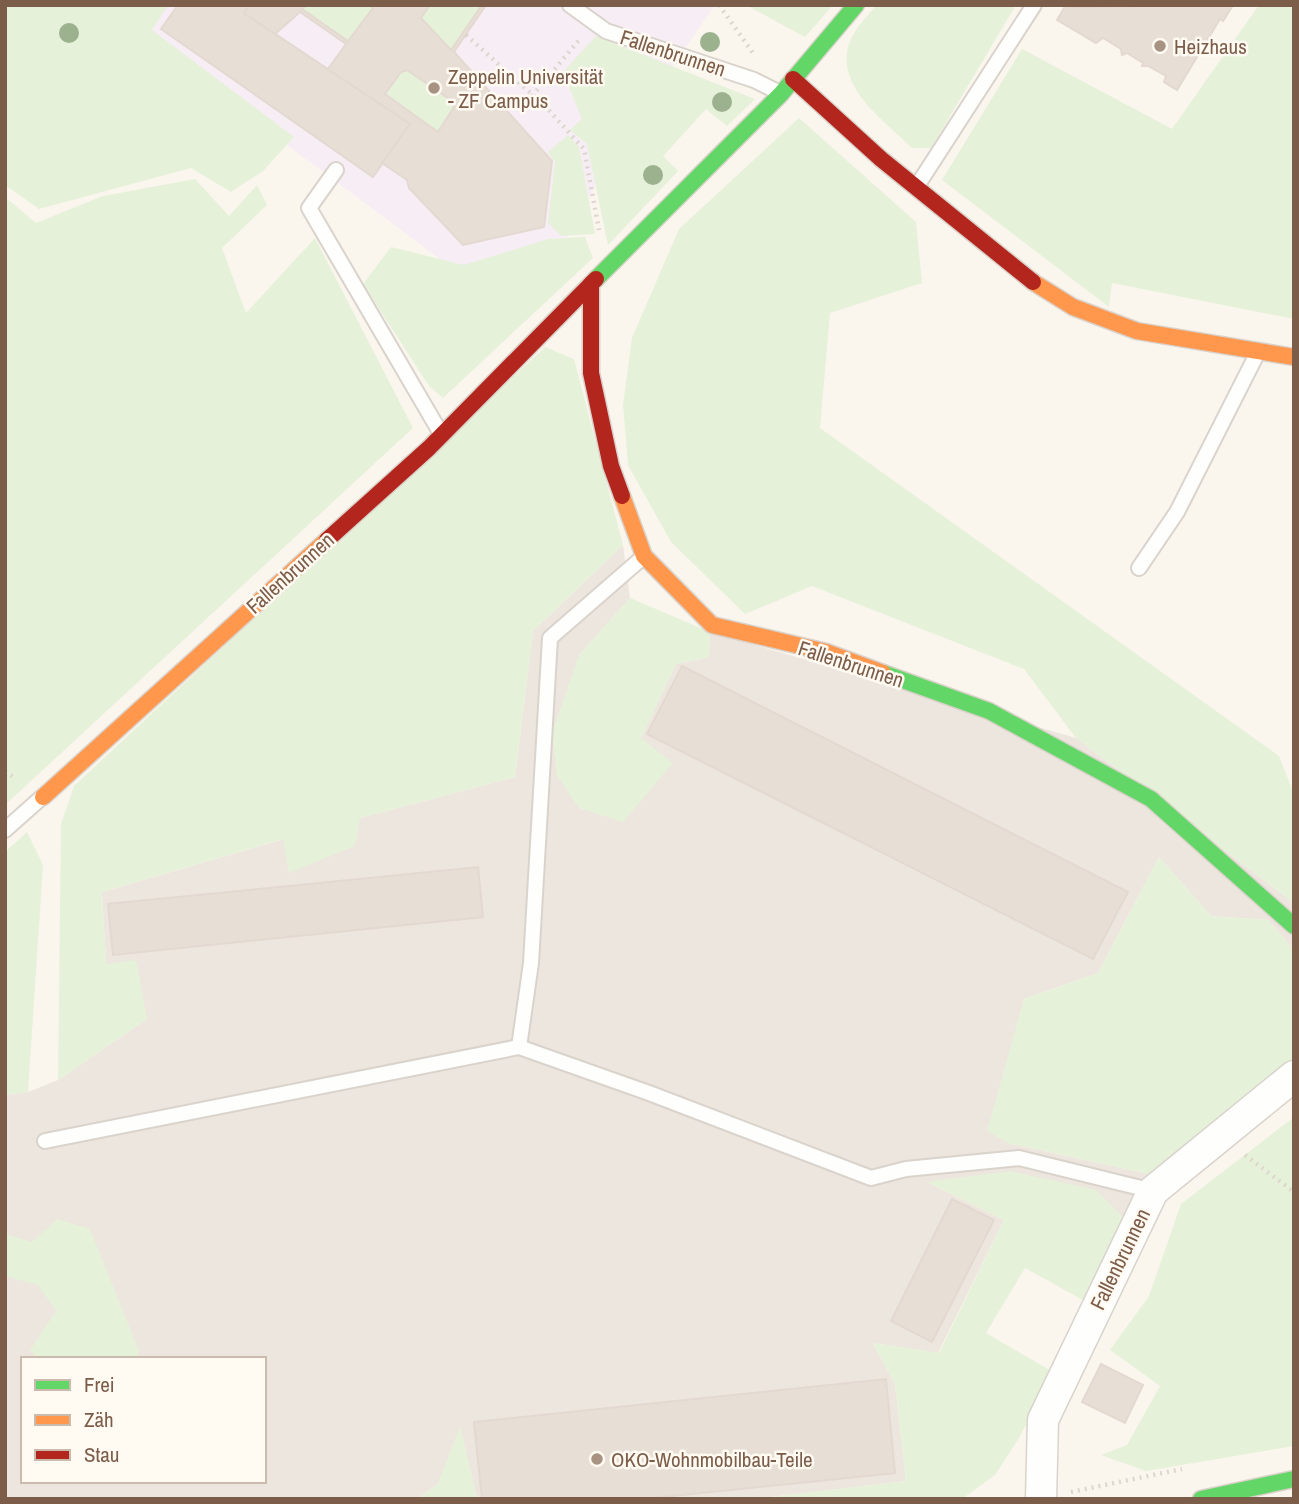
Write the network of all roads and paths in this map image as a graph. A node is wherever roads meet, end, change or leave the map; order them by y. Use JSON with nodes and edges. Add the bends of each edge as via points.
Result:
{"nodes":[{"id":1,"x":570,"y":5,"type":"edge"},
{"id":2,"x":719,"y":5,"type":"edge"},
{"id":3,"x":856,"y":5,"type":"edge"},
{"id":4,"x":1034,"y":5,"type":"edge"},
{"id":5,"x":594,"y":23,"type":"junction"},
{"id":6,"x":466,"y":35,"type":"dead end"},
{"id":7,"x":793,"y":79,"type":"junction"},
{"id":8,"x":781,"y":94,"type":"junction"},
{"id":9,"x":532,"y":96,"type":"junction"},
{"id":10,"x":336,"y":170,"type":"dead end"},
{"id":11,"x":916,"y":188,"type":"junction"},
{"id":12,"x":606,"y":269,"type":"junction"},
{"id":13,"x":591,"y":284,"type":"junction"},
{"id":14,"x":1257,"y":353,"type":"junction"},
{"id":15,"x":1294,"y":357,"type":"edge"},
{"id":16,"x":442,"y":435,"type":"junction"},
{"id":17,"x":644,"y":556,"type":"junction"},
{"id":18,"x":1139,"y":568,"type":"dead end"},
{"id":19,"x":43,"y":797,"type":"joint"},
{"id":20,"x":5,"y":830,"type":"edge"},
{"id":21,"x":1294,"y":926,"type":"edge"},
{"id":22,"x":519,"y":1047,"type":"junction"},
{"id":23,"x":1294,"y":1076,"type":"edge"},
{"id":24,"x":1220,"y":1135,"type":"junction"},
{"id":25,"x":45,"y":1141,"type":"dead end"},
{"id":26,"x":1153,"y":1191,"type":"junction"},
{"id":27,"x":1294,"y":1192,"type":"edge"},
{"id":28,"x":1192,"y":1468,"type":"dead end"},
{"id":29,"x":1294,"y":1479,"type":"edge"},
{"id":30,"x":1052,"y":1496,"type":"edge"},
{"id":31,"x":1201,"y":1499,"type":"edge"}],
"edges":[{"from":1,"to":5,"type":"lane","name":"Fallenbrunnen"},
{"from":2,"to":8,"type":"path"},
{"from":3,"to":7,"type":"street","name":"Fallenbrunnen"},
{"from":4,"to":11,"type":"lane"},
{"from":5,"to":8,"type":"lane","name":"Fallenbrunnen","via":[[606,31],[754,80]]},
{"from":5,"to":9,"type":"path"},
{"from":6,"to":9,"type":"path"},
{"from":7,"to":8,"type":"street","name":"Fallenbrunnen"},
{"from":7,"to":11,"type":"street"},
{"from":8,"to":12,"type":"street","name":"Fallenbrunnen"},
{"from":9,"to":12,"type":"path","via":[[584,149]]},
{"from":10,"to":16,"type":"lane","via":[[309,208]]},
{"from":11,"to":14,"type":"street","via":[[1018,272],[1073,307],[1137,331]]},
{"from":12,"to":13,"type":"street","name":"Fallenbrunnen"},
{"from":13,"to":16,"type":"street","name":"Fallenbrunnen"},
{"from":13,"to":17,"type":"street","name":"Fallenbrunnen","via":[[591,373],[611,466]]},
{"from":14,"to":15,"type":"street"},
{"from":14,"to":18,"type":"lane","via":[[1177,512]]},
{"from":16,"to":19,"type":"street","name":"Fallenbrunnen"},
{"from":17,"to":21,"type":"street","name":"Fallenbrunnen","via":[[712,625],[826,652],[989,711],[1151,799]]},
{"from":17,"to":22,"type":"lane","via":[[550,638],[531,963]]},
{"from":19,"to":20,"type":"lane"},
{"from":22,"to":25,"type":"lane"},
{"from":22,"to":26,"type":"lane","via":[[871,1178],[906,1169],[1019,1158]]},
{"from":23,"to":24,"type":"street","name":"Fallenbrunnen"},
{"from":24,"to":26,"type":"street","name":"Fallenbrunnen"},
{"from":24,"to":27,"type":"path"},
{"from":26,"to":30,"type":"street","name":"Fallenbrunnen","via":[[1043,1420]]},
{"from":28,"to":30,"type":"path"},
{"from":29,"to":31,"type":"street"}]}
